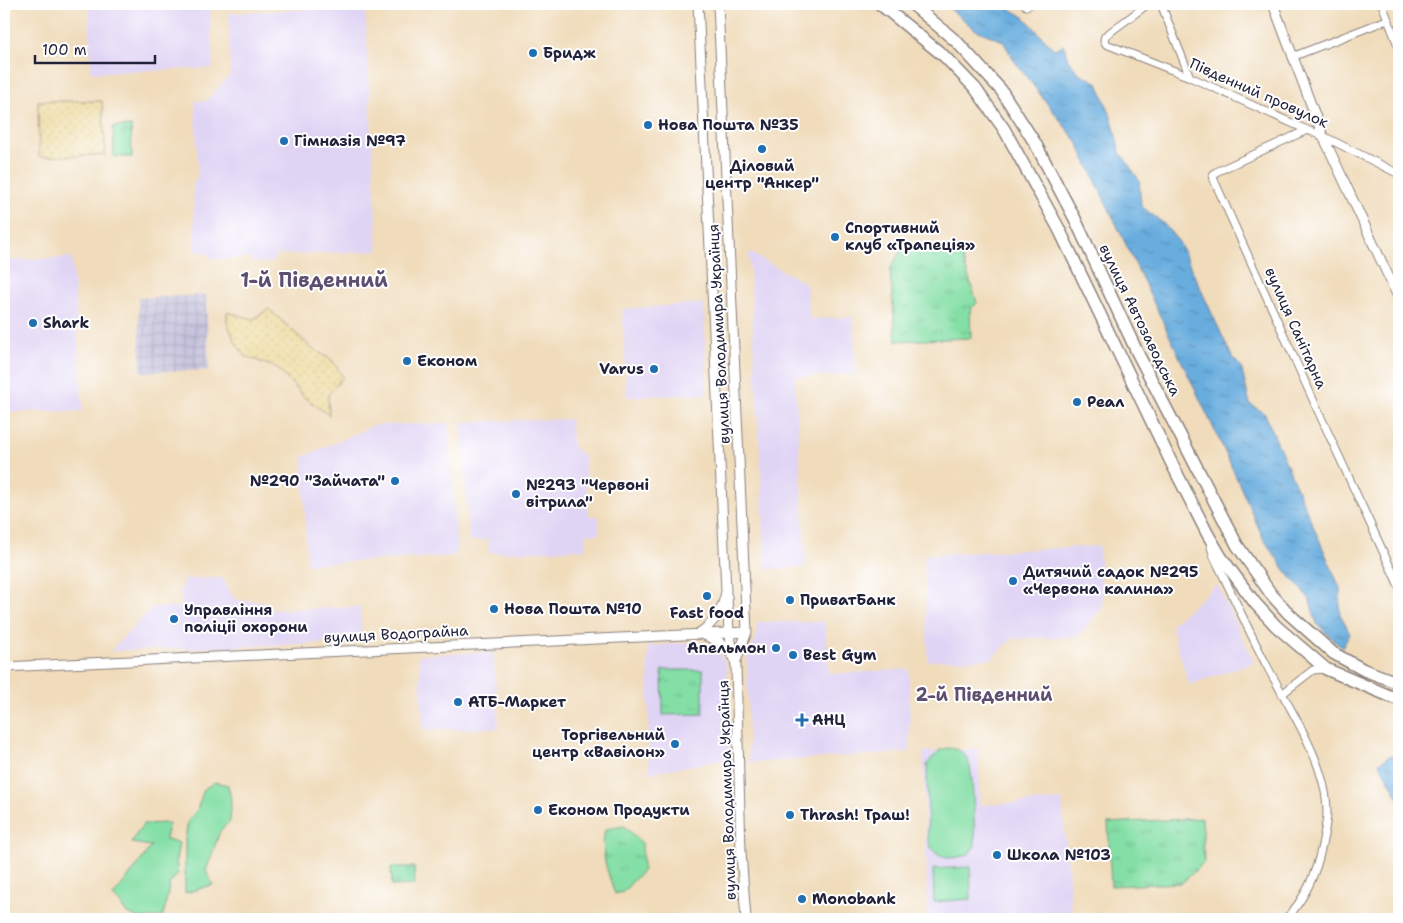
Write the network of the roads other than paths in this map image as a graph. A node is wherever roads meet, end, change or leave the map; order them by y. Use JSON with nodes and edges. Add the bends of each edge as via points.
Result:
{"nodes":[{"id":1,"x":698,"y":4,"type":"edge"},
{"id":2,"x":718,"y":4,"type":"edge"},
{"id":3,"x":880,"y":4,"type":"edge"},
{"id":4,"x":912,"y":4,"type":"edge"},
{"id":5,"x":1148,"y":4,"type":"edge"},
{"id":6,"x":1161,"y":4,"type":"edge"},
{"id":7,"x":1273,"y":4,"type":"edge"},
{"id":8,"x":1382,"y":4,"type":"edge"},
{"id":9,"x":1387,"y":20,"type":"junction"},
{"id":10,"x":1399,"y":48,"type":"edge"},
{"id":11,"x":1292,"y":57,"type":"junction"},
{"id":12,"x":1190,"y":77,"type":"junction"},
{"id":13,"x":1307,"y":130,"type":"junction"},
{"id":14,"x":1323,"y":136,"type":"junction"},
{"id":15,"x":1399,"y":174,"type":"edge"},
{"id":16,"x":1075,"y":219,"type":"junction"},
{"id":17,"x":1059,"y":228,"type":"junction"},
{"id":18,"x":1399,"y":299,"type":"edge"},
{"id":19,"x":1190,"y":455,"type":"junction"},
{"id":20,"x":1172,"y":464,"type":"junction"},
{"id":21,"x":1207,"y":533,"type":"junction"},
{"id":22,"x":1399,"y":586,"type":"edge"},
{"id":23,"x":726,"y":591,"type":"junction"},
{"id":24,"x":729,"y":632,"type":"junction"},
{"id":25,"x":747,"y":632,"type":"junction"},
{"id":26,"x":699,"y":633,"type":"junction"},
{"id":27,"x":736,"y":661,"type":"junction"},
{"id":28,"x":4,"y":667,"type":"edge"},
{"id":29,"x":1326,"y":669,"type":"junction"},
{"id":30,"x":1399,"y":683,"type":"edge"},
{"id":31,"x":1282,"y":694,"type":"junction"},
{"id":32,"x":1399,"y":700,"type":"edge"},
{"id":33,"x":746,"y":919,"type":"edge"},
{"id":34,"x":1286,"y":919,"type":"edge"}],
"edges":[{"from":1,"to":23,"type":"street","name":"вулиця Володимира Українця"},
{"from":2,"to":25,"type":"street","name":"вулиця Володимира Українця"},
{"from":3,"to":17,"type":"main road","via":[[944,56],[975,88],[1004,129]]},
{"from":4,"to":16,"type":"main road","name":"вулиця Автозаводська","via":[[957,42],[1001,90],[1035,143]]},
{"from":5,"to":12,"type":"street","name":"Південний провулок","via":[[1105,36],[1106,44]]},
{"from":6,"to":12,"type":"street"},
{"from":7,"to":11,"type":"street"},
{"from":8,"to":9,"type":"street"},
{"from":9,"to":10,"type":"street"},
{"from":9,"to":11,"type":"street"},
{"from":11,"to":14,"type":"street"},
{"from":12,"to":13,"type":"street","name":"Південний провулок"},
{"from":13,"to":14,"type":"street","name":"Південний провулок"},
{"from":13,"to":22,"type":"street","name":"вулиця Санітарна","via":[[1216,172],[1214,180]]},
{"from":14,"to":15,"type":"street","name":"Південний провулок"},
{"from":14,"to":18,"type":"street"},
{"from":16,"to":17,"type":"main road"},
{"from":16,"to":19,"type":"main road","name":"вулиця Автозаводська","via":[[1138,354]]},
{"from":17,"to":20,"type":"main road"},
{"from":19,"to":20,"type":"main road"},
{"from":19,"to":30,"type":"main road","name":"вулиця Автозаводська","via":[[1237,545],[1270,594],[1334,653],[1364,670]]},
{"from":20,"to":21,"type":"main road"},
{"from":21,"to":29,"type":"main road","via":[[1255,603],[1276,626]]},
{"from":21,"to":31,"type":"street","via":[[1214,557]]},
{"from":23,"to":24,"type":"street","name":"вулиця Володимира Українця"},
{"from":23,"to":26,"type":"street","via":[[718,614],[709,627]]},
{"from":24,"to":25,"type":"street","name":"вулиця Водограйна"},
{"from":24,"to":26,"type":"street","name":"вулиця Водограйна"},
{"from":24,"to":27,"type":"street","name":"вулиця Володимира Українця"},
{"from":25,"to":27,"type":"street","name":"вулиця Володимира Українця"},
{"from":26,"to":27,"type":"street","via":[[720,642]]},
{"from":26,"to":28,"type":"street","name":"вулиця Водограйна"},
{"from":27,"to":33,"type":"street","name":"вулиця Володимира Українця"},
{"from":29,"to":31,"type":"street","via":[[1313,670]]},
{"from":29,"to":32,"type":"main road"},
{"from":31,"to":34,"type":"street","via":[[1319,766],[1327,812],[1313,878],[1300,904]]}]}
